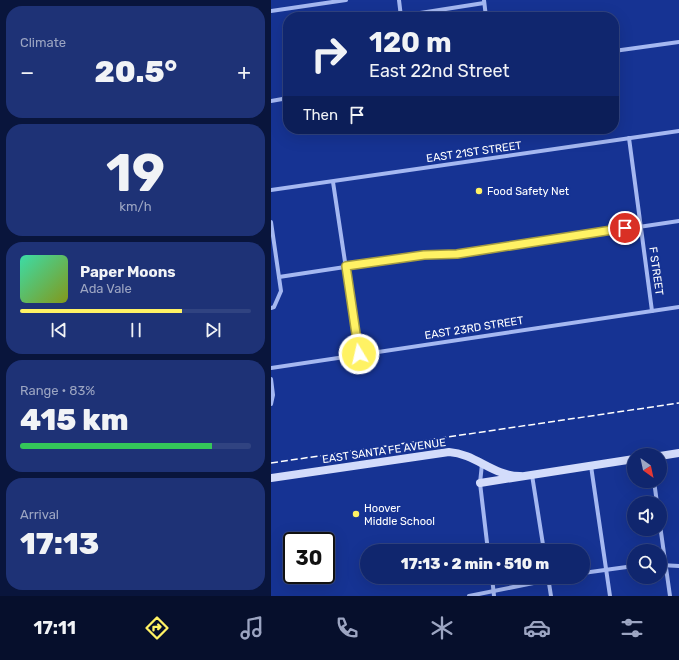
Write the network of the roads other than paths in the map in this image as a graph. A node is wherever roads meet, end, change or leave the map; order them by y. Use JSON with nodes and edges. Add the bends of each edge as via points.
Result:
{"nodes":[{"id":1,"x":346,"y":0,"type":"edge"},
{"id":2,"x":399,"y":0,"type":"edge"},
{"id":3,"x":484,"y":2,"type":"edge"},
{"id":4,"x":271,"y":11,"type":"edge"},
{"id":5,"x":400,"y":12,"type":"edge"},
{"id":6,"x":425,"y":12,"type":"edge"},
{"id":7,"x":485,"y":12,"type":"edge"},
{"id":8,"x":679,"y":42,"type":"edge"},
{"id":9,"x":619,"y":50,"type":"edge"},
{"id":10,"x":283,"y":99,"type":"edge"},
{"id":11,"x":271,"y":101,"type":"edge"},
{"id":12,"x":679,"y":131,"type":"edge"},
{"id":13,"x":629,"y":138,"type":"junction"},
{"id":14,"x":333,"y":182,"type":"junction"},
{"id":15,"x":271,"y":190,"type":"edge"},
{"id":16,"x":679,"y":221,"type":"edge"},
{"id":17,"x":271,"y":222,"type":"edge"},
{"id":18,"x":641,"y":226,"type":"junction"},
{"id":19,"x":346,"y":266,"type":"junction"},
{"id":20,"x":279,"y":277,"type":"junction"},
{"id":21,"x":679,"y":307,"type":"edge"},
{"id":22,"x":271,"y":308,"type":"edge"},
{"id":23,"x":652,"y":311,"type":"junction"},
{"id":24,"x":359,"y":354,"type":"junction"},
{"id":25,"x":271,"y":368,"type":"edge"},
{"id":26,"x":271,"y":379,"type":"edge"},
{"id":27,"x":271,"y":404,"type":"edge"},
{"id":28,"x":679,"y":453,"type":"edge"},
{"id":29,"x":667,"y":455,"type":"edge"},
{"id":30,"x":627,"y":460,"type":"edge"},
{"id":31,"x":482,"y":464,"type":"junction"},
{"id":32,"x":591,"y":466,"type":"junction"},
{"id":33,"x":532,"y":474,"type":"junction"},
{"id":34,"x":520,"y":476,"type":"junction"},
{"id":35,"x":271,"y":478,"type":"edge"},
{"id":36,"x":480,"y":484,"type":"junction"},
{"id":37,"x":487,"y":544,"type":"edge"},
{"id":38,"x":543,"y":544,"type":"edge"},
{"id":39,"x":667,"y":565,"type":"edge"},
{"id":40,"x":679,"y":566,"type":"edge"},
{"id":41,"x":627,"y":567,"type":"edge"},
{"id":42,"x":606,"y":569,"type":"junction"},
{"id":43,"x":590,"y":572,"type":"edge"},
{"id":44,"x":667,"y":577,"type":"edge"},
{"id":45,"x":493,"y":584,"type":"edge"},
{"id":46,"x":528,"y":584,"type":"edge"},
{"id":47,"x":549,"y":584,"type":"edge"},
{"id":48,"x":494,"y":594,"type":"edge"},
{"id":49,"x":469,"y":596,"type":"edge"},
{"id":50,"x":551,"y":596,"type":"edge"},
{"id":51,"x":610,"y":596,"type":"edge"},
{"id":52,"x":670,"y":596,"type":"edge"}],
"edges":[{"from":1,"to":4,"type":"street"},
{"from":2,"to":5,"type":"street"},
{"from":3,"to":6,"type":"street"},
{"from":3,"to":7,"type":"street"},
{"from":8,"to":9,"type":"street"},
{"from":10,"to":11,"type":"street"},
{"from":12,"to":13,"type":"street","name":"EAST 21ST STREET"},
{"from":13,"to":14,"type":"street","name":"EAST 21ST STREET"},
{"from":13,"to":18,"type":"street","name":"F STREET"},
{"from":14,"to":15,"type":"street","name":"EAST 21ST STREET"},
{"from":14,"to":19,"type":"street"},
{"from":16,"to":18,"type":"street"},
{"from":17,"to":20,"type":"street"},
{"from":18,"to":19,"type":"street","via":[[457,254],[424,255]]},
{"from":18,"to":23,"type":"street","name":"F STREET"},
{"from":19,"to":20,"type":"street"},
{"from":19,"to":24,"type":"street"},
{"from":20,"to":22,"type":"street","via":[[281,291],[274,307]]},
{"from":21,"to":23,"type":"street","name":"EAST 23RD STREET"},
{"from":23,"to":24,"type":"street","name":"EAST 23RD STREET"},
{"from":24,"to":25,"type":"street","name":"EAST 23RD STREET"},
{"from":26,"to":27,"type":"street"},
{"from":28,"to":29,"type":"street"},
{"from":30,"to":32,"type":"street","name":"EAST SANTA FE AVENUE"},
{"from":31,"to":34,"type":"street","name":"EAST SANTA FE AVENUE","via":[[504,474]]},
{"from":31,"to":35,"type":"street","name":"EAST SANTA FE AVENUE","via":[[468,456],[449,452]]},
{"from":31,"to":36,"type":"street"},
{"from":32,"to":33,"type":"street","name":"EAST SANTA FE AVENUE"},
{"from":32,"to":42,"type":"street"},
{"from":33,"to":34,"type":"street","name":"EAST SANTA FE AVENUE"},
{"from":33,"to":38,"type":"street"},
{"from":34,"to":36,"type":"street","name":"EAST SANTA FE AVENUE"},
{"from":36,"to":37,"type":"street"},
{"from":39,"to":40,"type":"street"},
{"from":41,"to":42,"type":"street"},
{"from":42,"to":43,"type":"street"},
{"from":42,"to":51,"type":"street"},
{"from":44,"to":52,"type":"street"},
{"from":45,"to":48,"type":"street"},
{"from":46,"to":48,"type":"street"},
{"from":47,"to":50,"type":"street"},
{"from":48,"to":49,"type":"street"}]}
